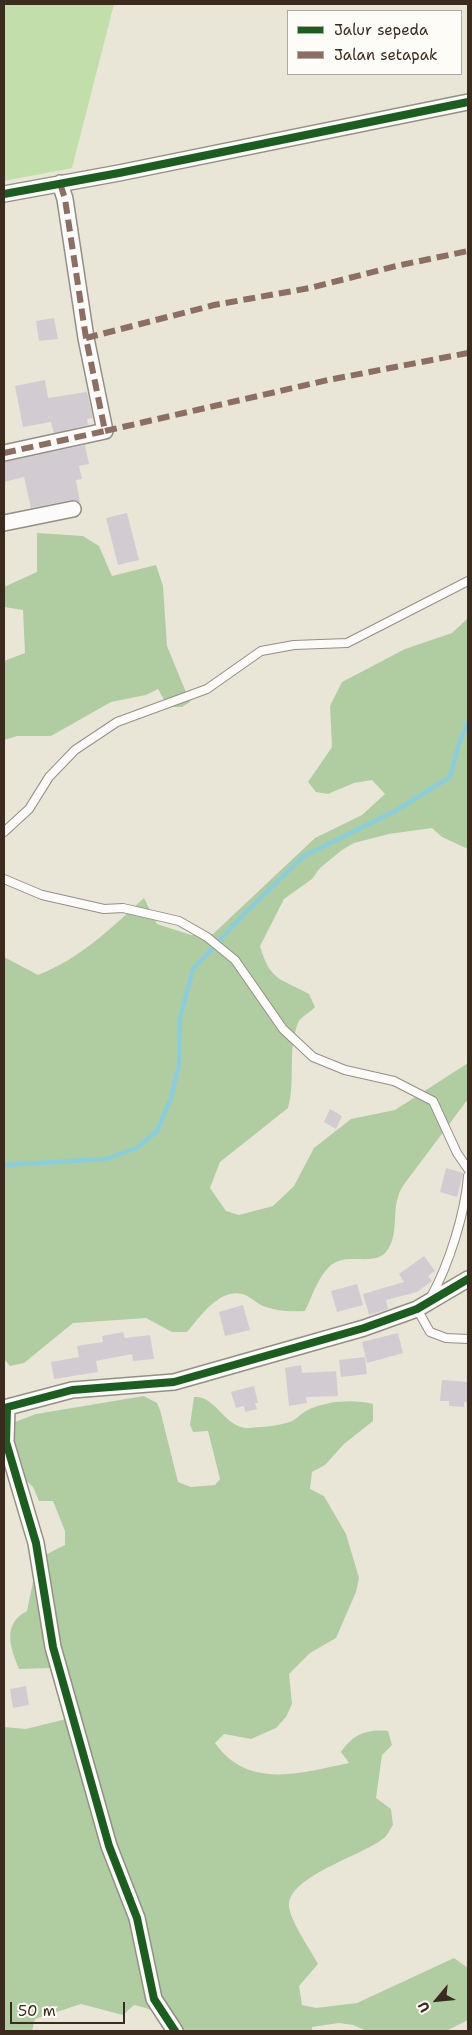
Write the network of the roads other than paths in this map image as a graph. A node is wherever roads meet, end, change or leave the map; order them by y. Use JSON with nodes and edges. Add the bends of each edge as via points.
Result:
{"nodes":[{"id":1,"x":468,"y":102,"type":"edge"},
{"id":2,"x":60,"y":183,"type":"junction"},
{"id":3,"x":4,"y":194,"type":"edge"},
{"id":4,"x":4,"y":453,"type":"edge"},
{"id":5,"x":73,"y":509,"type":"dead end"},
{"id":6,"x":4,"y":523,"type":"edge"},
{"id":7,"x":468,"y":581,"type":"edge"},
{"id":8,"x":4,"y":832,"type":"edge"},
{"id":9,"x":4,"y":879,"type":"edge"},
{"id":10,"x":468,"y":1169,"type":"edge"},
{"id":11,"x":468,"y":1176,"type":"edge"},
{"id":12,"x":468,"y":1279,"type":"edge"},
{"id":13,"x":422,"y":1306,"type":"junction"},
{"id":14,"x":468,"y":1339,"type":"edge"},
{"id":15,"x":5,"y":1408,"type":"edge"},
{"id":16,"x":175,"y":2031,"type":"edge"}],
"edges":[{"from":1,"to":2,"type":"street"},
{"from":2,"to":3,"type":"street"},
{"from":2,"to":4,"type":"street","via":[[105,431]]},
{"from":5,"to":6,"type":"street"},
{"from":7,"to":8,"type":"lane","via":[[348,642],[294,645],[262,651],[207,689],[117,722],[75,750],[49,777],[29,809]]},
{"from":9,"to":10,"type":"lane","via":[[42,895],[178,921],[207,937],[235,960],[283,1029],[314,1057],[345,1070],[394,1081],[433,1101]]},
{"from":11,"to":13,"type":"lane","via":[[443,1275]]},
{"from":12,"to":13,"type":"street"},
{"from":13,"to":14,"type":"lane","via":[[430,1332],[446,1338]]},
{"from":13,"to":15,"type":"street","via":[[322,1341],[174,1382],[72,1390]]},
{"from":15,"to":16,"type":"street","via":[[6,1442],[36,1543],[53,1647],[110,1846],[137,1918],[154,1999]]}]}
